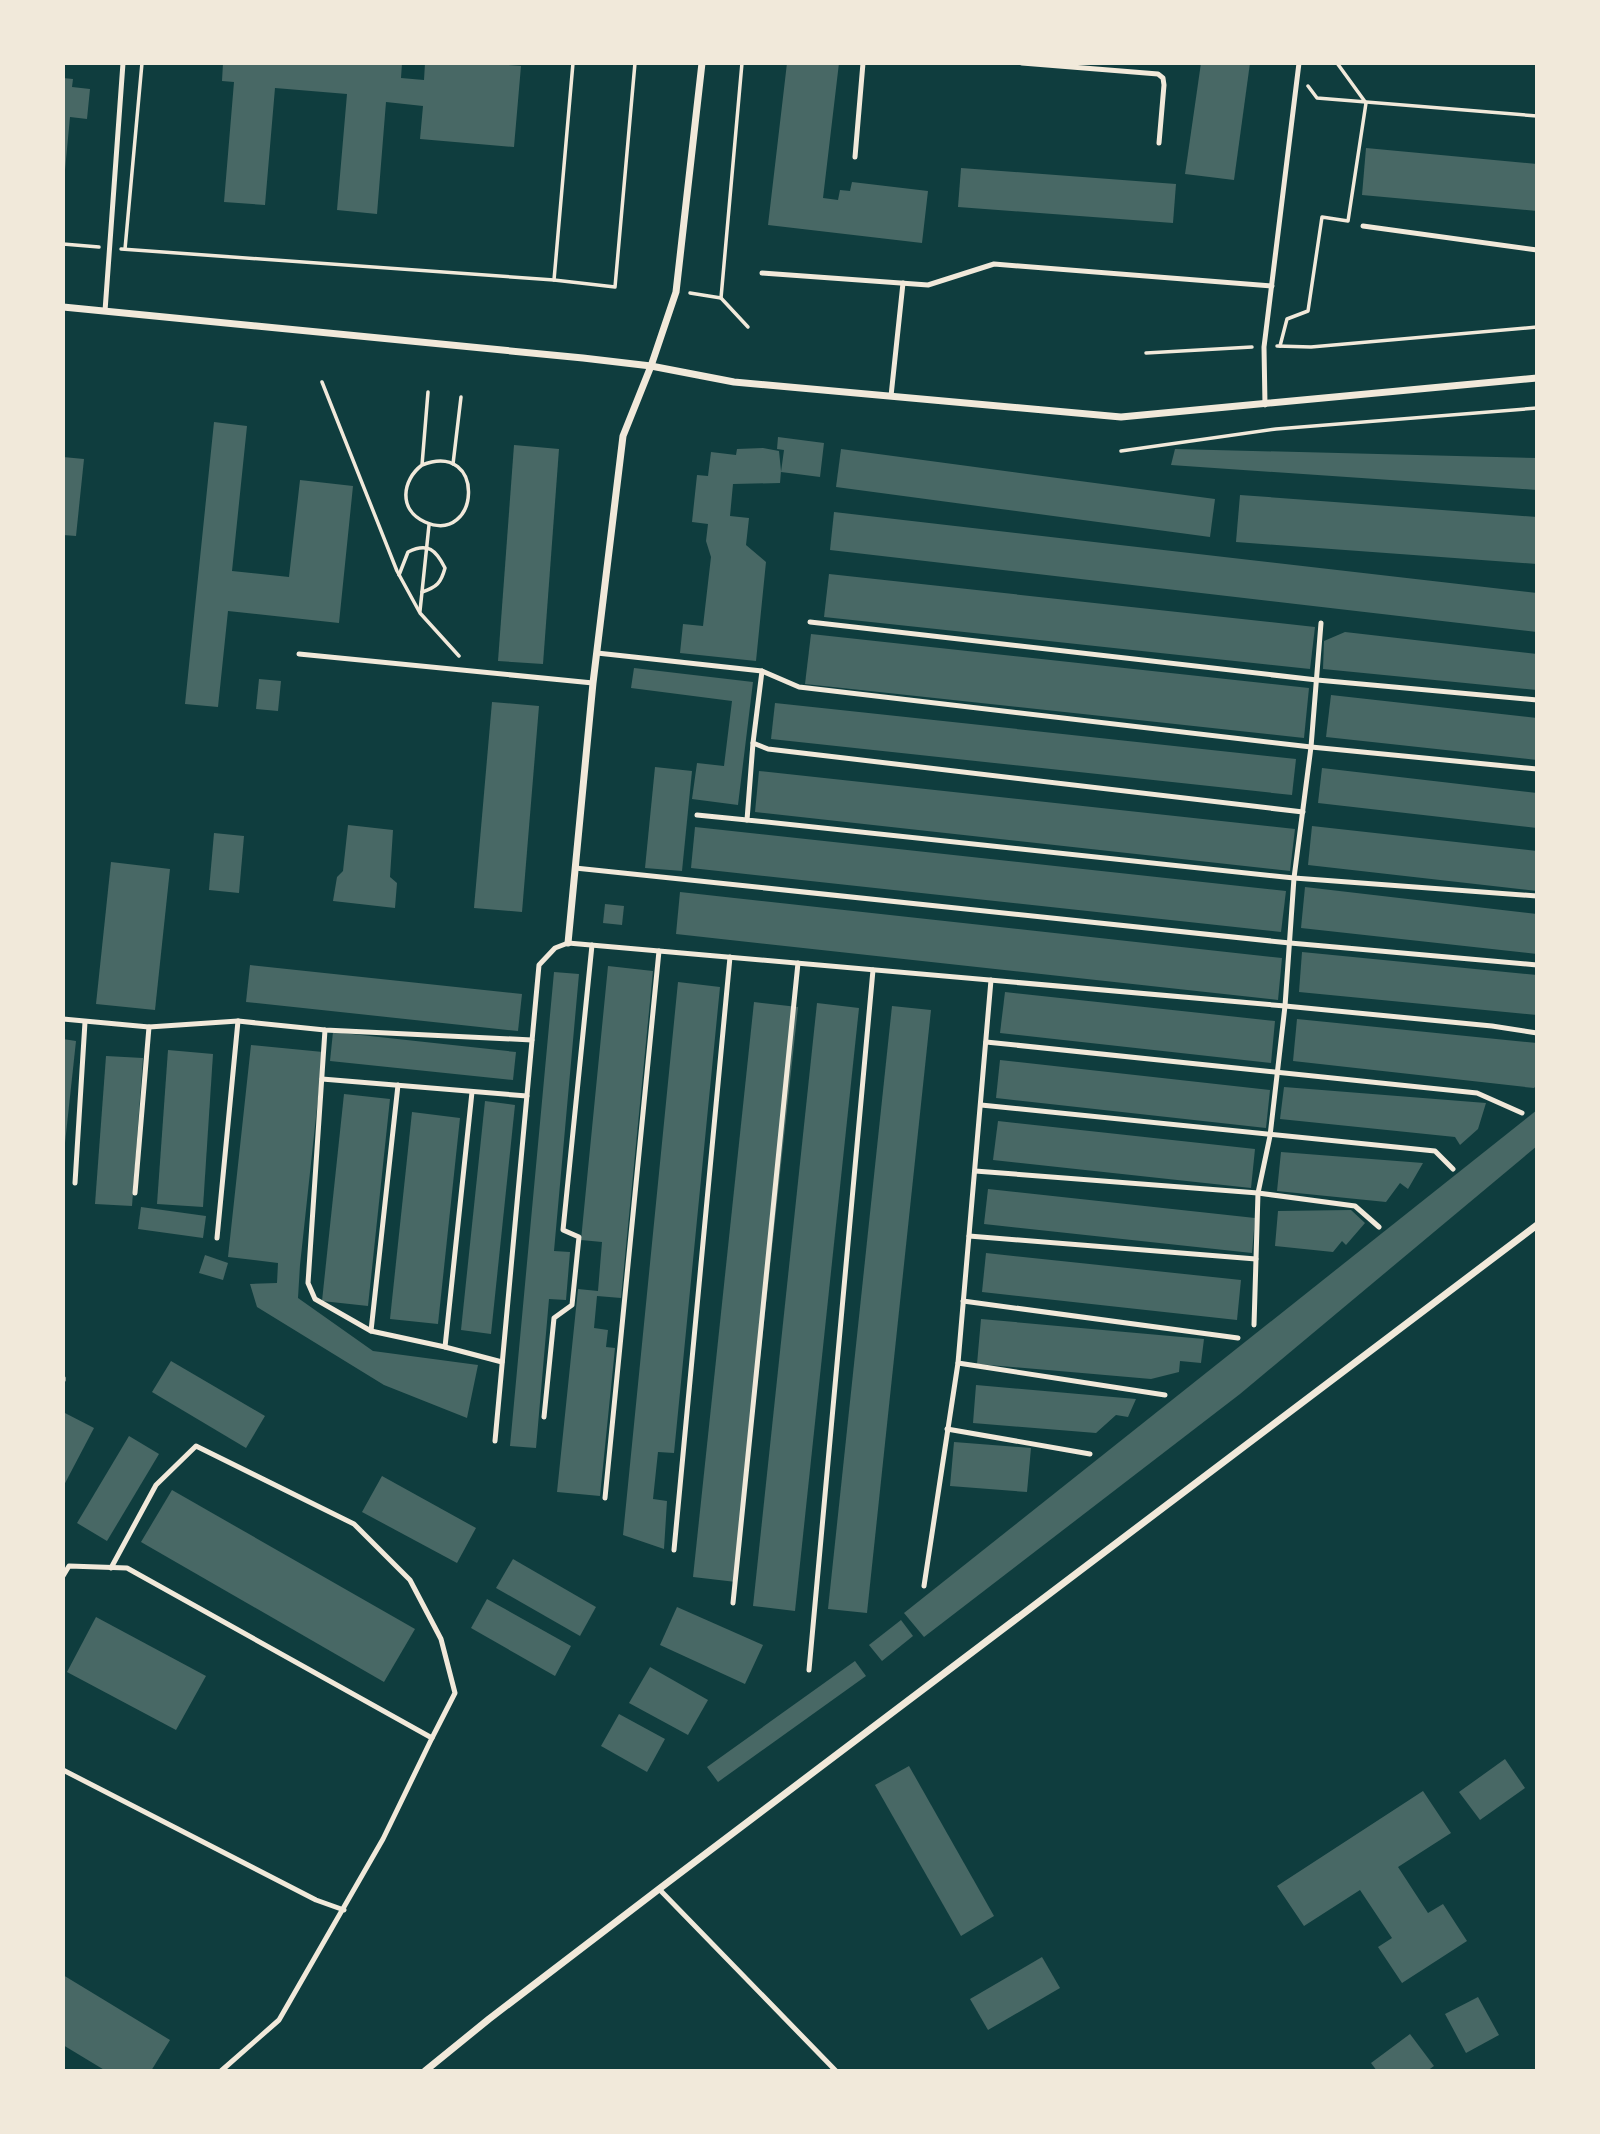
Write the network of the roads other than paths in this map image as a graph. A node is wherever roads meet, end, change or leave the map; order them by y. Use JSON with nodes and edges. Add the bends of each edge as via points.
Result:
{"nodes":[{"id":1,"x":123,"y":63,"type":"edge"},
{"id":2,"x":702,"y":63,"type":"edge"},
{"id":3,"x":863,"y":63,"type":"edge"},
{"id":4,"x":1022,"y":63,"type":"edge"},
{"id":5,"x":1299,"y":63,"type":"edge"},
{"id":6,"x":1159,"y":143,"type":"dead end"},
{"id":7,"x":855,"y":157,"type":"dead end"},
{"id":8,"x":1363,"y":226,"type":"dead end"},
{"id":9,"x":1537,"y":250,"type":"edge"},
{"id":10,"x":762,"y":274,"type":"dead end"},
{"id":11,"x":903,"y":283,"type":"junction"},
{"id":12,"x":1272,"y":286,"type":"junction"},
{"id":13,"x":63,"y":307,"type":"edge"},
{"id":14,"x":105,"y":311,"type":"junction"},
{"id":15,"x":651,"y":366,"type":"junction"},
{"id":16,"x":1537,"y":378,"type":"edge"},
{"id":17,"x":891,"y":396,"type":"junction"},
{"id":18,"x":1265,"y":405,"type":"junction"},
{"id":19,"x":810,"y":622,"type":"dead end"},
{"id":20,"x":1321,"y":623,"type":"dead end"},
{"id":21,"x":597,"y":653,"type":"junction"},
{"id":22,"x":299,"y":654,"type":"dead end"},
{"id":23,"x":762,"y":671,"type":"junction"},
{"id":24,"x":1317,"y":680,"type":"junction"},
{"id":25,"x":593,"y":683,"type":"junction"},
{"id":26,"x":1537,"y":700,"type":"edge"},
{"id":27,"x":753,"y":743,"type":"junction"},
{"id":28,"x":1311,"y":747,"type":"junction"},
{"id":29,"x":1537,"y":769,"type":"edge"},
{"id":30,"x":1303,"y":812,"type":"junction"},
{"id":31,"x":697,"y":815,"type":"dead end"},
{"id":32,"x":747,"y":820,"type":"junction"},
{"id":33,"x":575,"y":868,"type":"junction"},
{"id":34,"x":1294,"y":878,"type":"junction"},
{"id":35,"x":1537,"y":897,"type":"edge"},
{"id":36,"x":568,"y":943,"type":"junction"},
{"id":37,"x":1290,"y":943,"type":"junction"},
{"id":38,"x":592,"y":946,"type":"junction"},
{"id":39,"x":659,"y":951,"type":"junction"},
{"id":40,"x":730,"y":957,"type":"junction"},
{"id":41,"x":798,"y":963,"type":"junction"},
{"id":42,"x":1537,"y":965,"type":"edge"},
{"id":43,"x":873,"y":970,"type":"junction"},
{"id":44,"x":991,"y":980,"type":"junction"},
{"id":45,"x":1285,"y":1006,"type":"junction"},
{"id":46,"x":63,"y":1020,"type":"edge"},
{"id":47,"x":238,"y":1021,"type":"junction"},
{"id":48,"x":85,"y":1022,"type":"junction"},
{"id":49,"x":149,"y":1027,"type":"junction"},
{"id":50,"x":325,"y":1030,"type":"junction"},
{"id":51,"x":1537,"y":1033,"type":"edge"},
{"id":52,"x":532,"y":1040,"type":"junction"},
{"id":53,"x":986,"y":1042,"type":"junction"},
{"id":54,"x":1276,"y":1071,"type":"junction"},
{"id":55,"x":321,"y":1079,"type":"junction"},
{"id":56,"x":398,"y":1085,"type":"junction"},
{"id":57,"x":472,"y":1092,"type":"junction"},
{"id":58,"x":527,"y":1097,"type":"junction"},
{"id":59,"x":981,"y":1104,"type":"junction"},
{"id":60,"x":1522,"y":1113,"type":"dead end"},
{"id":61,"x":1270,"y":1136,"type":"junction"},
{"id":62,"x":1453,"y":1169,"type":"dead end"},
{"id":63,"x":975,"y":1171,"type":"junction"},
{"id":64,"x":75,"y":1183,"type":"dead end"},
{"id":65,"x":135,"y":1193,"type":"dead end"},
{"id":66,"x":1258,"y":1194,"type":"junction"},
{"id":67,"x":1537,"y":1225,"type":"edge"},
{"id":68,"x":1379,"y":1227,"type":"dead end"},
{"id":69,"x":969,"y":1236,"type":"junction"},
{"id":70,"x":217,"y":1238,"type":"dead end"},
{"id":71,"x":1256,"y":1259,"type":"junction"},
{"id":72,"x":963,"y":1301,"type":"junction"},
{"id":73,"x":1254,"y":1325,"type":"dead end"},
{"id":74,"x":371,"y":1331,"type":"junction"},
{"id":75,"x":1238,"y":1338,"type":"dead end"},
{"id":76,"x":445,"y":1347,"type":"junction"},
{"id":77,"x":502,"y":1362,"type":"junction"},
{"id":78,"x":958,"y":1363,"type":"junction"},
{"id":79,"x":1165,"y":1395,"type":"dead end"},
{"id":80,"x":544,"y":1416,"type":"dead end"},
{"id":81,"x":947,"y":1429,"type":"junction"},
{"id":82,"x":495,"y":1441,"type":"dead end"},
{"id":83,"x":1090,"y":1454,"type":"dead end"},
{"id":84,"x":605,"y":1498,"type":"dead end"},
{"id":85,"x":674,"y":1550,"type":"dead end"},
{"id":86,"x":111,"y":1567,"type":"junction"},
{"id":87,"x":63,"y":1576,"type":"edge"},
{"id":88,"x":924,"y":1586,"type":"dead end"},
{"id":89,"x":733,"y":1603,"type":"dead end"},
{"id":90,"x":809,"y":1670,"type":"dead end"},
{"id":91,"x":432,"y":1738,"type":"junction"},
{"id":92,"x":63,"y":1770,"type":"edge"},
{"id":93,"x":659,"y":1889,"type":"junction"},
{"id":94,"x":344,"y":1910,"type":"junction"},
{"id":95,"x":221,"y":2071,"type":"edge"},
{"id":96,"x":425,"y":2071,"type":"edge"},
{"id":97,"x":836,"y":2071,"type":"edge"}],
"edges":[{"from":1,"to":14,"type":"lane"},
{"from":2,"to":15,"type":"street","via":[[676,292]]},
{"from":3,"to":7,"type":"lane"},
{"from":4,"to":6,"type":"lane","via":[[1158,74],[1164,85]]},
{"from":5,"to":12,"type":"lane"},
{"from":8,"to":9,"type":"lane"},
{"from":10,"to":11,"type":"lane"},
{"from":11,"to":12,"type":"lane","via":[[928,285],[994,264]]},
{"from":11,"to":17,"type":"lane"},
{"from":12,"to":18,"type":"lane","via":[[1264,347]]},
{"from":13,"to":14,"type":"street"},
{"from":14,"to":15,"type":"street"},
{"from":15,"to":17,"type":"street","via":[[734,382]]},
{"from":15,"to":21,"type":"street","via":[[623,436]]},
{"from":16,"to":18,"type":"street"},
{"from":17,"to":18,"type":"street","via":[[1121,417]]},
{"from":19,"to":24,"type":"lane"},
{"from":20,"to":24,"type":"lane"},
{"from":21,"to":23,"type":"lane"},
{"from":21,"to":25,"type":"street"},
{"from":22,"to":25,"type":"lane"},
{"from":23,"to":27,"type":"lane"},
{"from":23,"to":28,"type":"lane","via":[[799,687]]},
{"from":24,"to":26,"type":"lane"},
{"from":24,"to":28,"type":"lane"},
{"from":25,"to":33,"type":"street"},
{"from":27,"to":30,"type":"lane","via":[[768,749]]},
{"from":27,"to":32,"type":"lane"},
{"from":28,"to":29,"type":"lane"},
{"from":28,"to":30,"type":"lane"},
{"from":30,"to":34,"type":"lane"},
{"from":31,"to":32,"type":"lane"},
{"from":32,"to":34,"type":"lane"},
{"from":33,"to":36,"type":"street"},
{"from":33,"to":37,"type":"lane"},
{"from":34,"to":35,"type":"lane"},
{"from":34,"to":37,"type":"lane"},
{"from":36,"to":38,"type":"lane"},
{"from":36,"to":52,"type":"lane","via":[[555,948],[539,965]]},
{"from":37,"to":42,"type":"lane"},
{"from":37,"to":45,"type":"lane"},
{"from":38,"to":39,"type":"lane"},
{"from":38,"to":80,"type":"lane","via":[[563,1230],[579,1237],[572,1305],[554,1318]]},
{"from":39,"to":40,"type":"lane"},
{"from":39,"to":84,"type":"lane"},
{"from":40,"to":41,"type":"lane"},
{"from":40,"to":85,"type":"lane"},
{"from":41,"to":43,"type":"lane"},
{"from":41,"to":89,"type":"lane"},
{"from":43,"to":44,"type":"lane"},
{"from":43,"to":90,"type":"lane"},
{"from":44,"to":45,"type":"lane"},
{"from":44,"to":53,"type":"lane"},
{"from":45,"to":51,"type":"lane"},
{"from":45,"to":54,"type":"lane"},
{"from":46,"to":48,"type":"lane"},
{"from":47,"to":49,"type":"lane"},
{"from":47,"to":50,"type":"lane"},
{"from":47,"to":70,"type":"lane"},
{"from":48,"to":49,"type":"lane"},
{"from":48,"to":64,"type":"lane"},
{"from":49,"to":65,"type":"lane"},
{"from":50,"to":52,"type":"lane"},
{"from":50,"to":55,"type":"lane"},
{"from":52,"to":58,"type":"lane"},
{"from":53,"to":54,"type":"lane"},
{"from":53,"to":59,"type":"lane"},
{"from":54,"to":60,"type":"lane","via":[[1477,1093]]},
{"from":54,"to":61,"type":"lane"},
{"from":55,"to":56,"type":"lane"},
{"from":55,"to":74,"type":"lane","via":[[308,1283],[314,1299]]},
{"from":56,"to":57,"type":"lane"},
{"from":56,"to":74,"type":"lane"},
{"from":57,"to":58,"type":"lane"},
{"from":57,"to":76,"type":"lane"},
{"from":58,"to":77,"type":"lane"},
{"from":59,"to":61,"type":"lane"},
{"from":59,"to":63,"type":"lane"},
{"from":61,"to":62,"type":"lane","via":[[1435,1151]]},
{"from":61,"to":66,"type":"lane"},
{"from":63,"to":66,"type":"lane"},
{"from":63,"to":69,"type":"lane"},
{"from":66,"to":68,"type":"lane","via":[[1355,1206]]},
{"from":66,"to":71,"type":"lane"},
{"from":67,"to":93,"type":"street"},
{"from":69,"to":71,"type":"lane"},
{"from":69,"to":72,"type":"lane"},
{"from":71,"to":73,"type":"lane"},
{"from":72,"to":75,"type":"lane"},
{"from":72,"to":78,"type":"lane"},
{"from":74,"to":76,"type":"lane"},
{"from":76,"to":77,"type":"lane"},
{"from":77,"to":82,"type":"lane"},
{"from":78,"to":79,"type":"lane"},
{"from":78,"to":81,"type":"lane"},
{"from":81,"to":83,"type":"lane"},
{"from":81,"to":88,"type":"lane"},
{"from":86,"to":87,"type":"lane","via":[[69,1566]]},
{"from":86,"to":91,"type":"lane","via":[[127,1568]]},
{"from":86,"to":91,"type":"lane","via":[[156,1485],[196,1446],[354,1524],[410,1580],[441,1639],[455,1693]]},
{"from":91,"to":94,"type":"lane"},
{"from":92,"to":94,"type":"lane","via":[[316,1900]]},
{"from":93,"to":96,"type":"street"},
{"from":93,"to":97,"type":"lane"},
{"from":94,"to":95,"type":"lane","via":[[279,2020]]}]}
